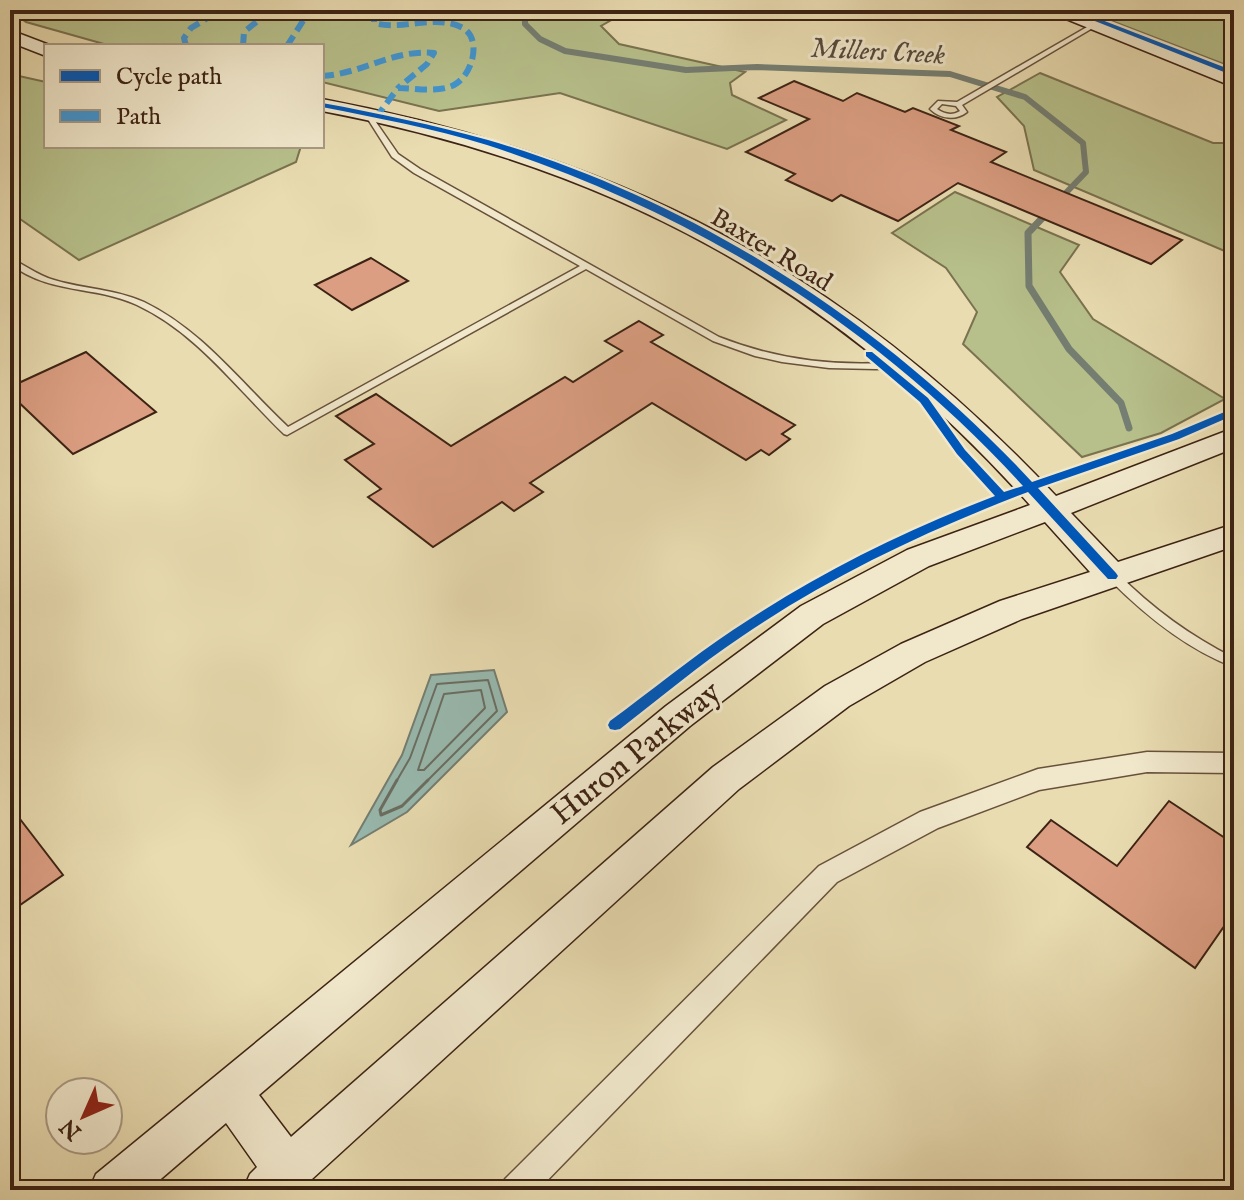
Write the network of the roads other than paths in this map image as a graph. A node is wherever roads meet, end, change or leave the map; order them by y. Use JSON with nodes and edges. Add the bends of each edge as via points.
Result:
{"nodes":[{"id":1,"x":1053,"y":10,"type":"edge"},
{"id":2,"x":1094,"y":25,"type":"junction"},
{"id":3,"x":10,"y":35,"type":"edge"},
{"id":4,"x":44,"y":49,"type":"edge"},
{"id":5,"x":1234,"y":81,"type":"edge"},
{"id":6,"x":958,"y":104,"type":"dead end"},
{"id":7,"x":324,"y":105,"type":"edge"},
{"id":8,"x":367,"y":113,"type":"junction"},
{"id":9,"x":10,"y":260,"type":"edge"},
{"id":10,"x":585,"y":266,"type":"junction"},
{"id":11,"x":902,"y":364,"type":"junction"},
{"id":12,"x":1234,"y":437,"type":"edge"},
{"id":13,"x":1048,"y":509,"type":"junction"},
{"id":14,"x":1234,"y":535,"type":"edge"},
{"id":15,"x":1112,"y":576,"type":"junction"},
{"id":16,"x":1234,"y":663,"type":"edge"},
{"id":17,"x":1234,"y":763,"type":"edge"},
{"id":18,"x":229,"y":1091,"type":"junction"},
{"id":19,"x":283,"y":1180,"type":"edge"},
{"id":20,"x":112,"y":1190,"type":"edge"},
{"id":21,"x":516,"y":1190,"type":"edge"}],
"edges":[{"from":1,"to":2,"type":"main road"},
{"from":2,"to":5,"type":"main road"},
{"from":2,"to":6,"type":"lane"},
{"from":3,"to":4,"type":"main road"},
{"from":7,"to":8,"type":"main road","name":"Baxter Road"},
{"from":8,"to":10,"type":"lane","via":[[395,155],[417,171]]},
{"from":8,"to":11,"type":"main road","name":"Baxter Road","via":[[517,153],[628,195],[782,277]]},
{"from":9,"to":10,"type":"lane","via":[[42,282],[138,302],[218,361],[287,432]]},
{"from":10,"to":11,"type":"lane","via":[[745,351],[861,367]]},
{"from":11,"to":13,"type":"main road","name":"Baxter Road","via":[[953,409]]},
{"from":12,"to":13,"type":"main road","name":"Huron Parkway"},
{"from":13,"to":15,"type":"main road","name":"Baxter Road"},
{"from":13,"to":18,"type":"main road","name":"Huron Parkway","via":[[918,558],[812,615],[531,837]]},
{"from":14,"to":15,"type":"main road"},
{"from":15,"to":16,"type":"lane","via":[[1149,612]]},
{"from":15,"to":19,"type":"main road","via":[[1011,610],[924,648],[837,696],[781,736],[602,887]]},
{"from":17,"to":21,"type":"street","via":[[1147,762],[1038,780],[929,820],[828,874]]},
{"from":18,"to":19,"type":"main road"},
{"from":18,"to":20,"type":"main road","name":"Huron Parkway"}]}
